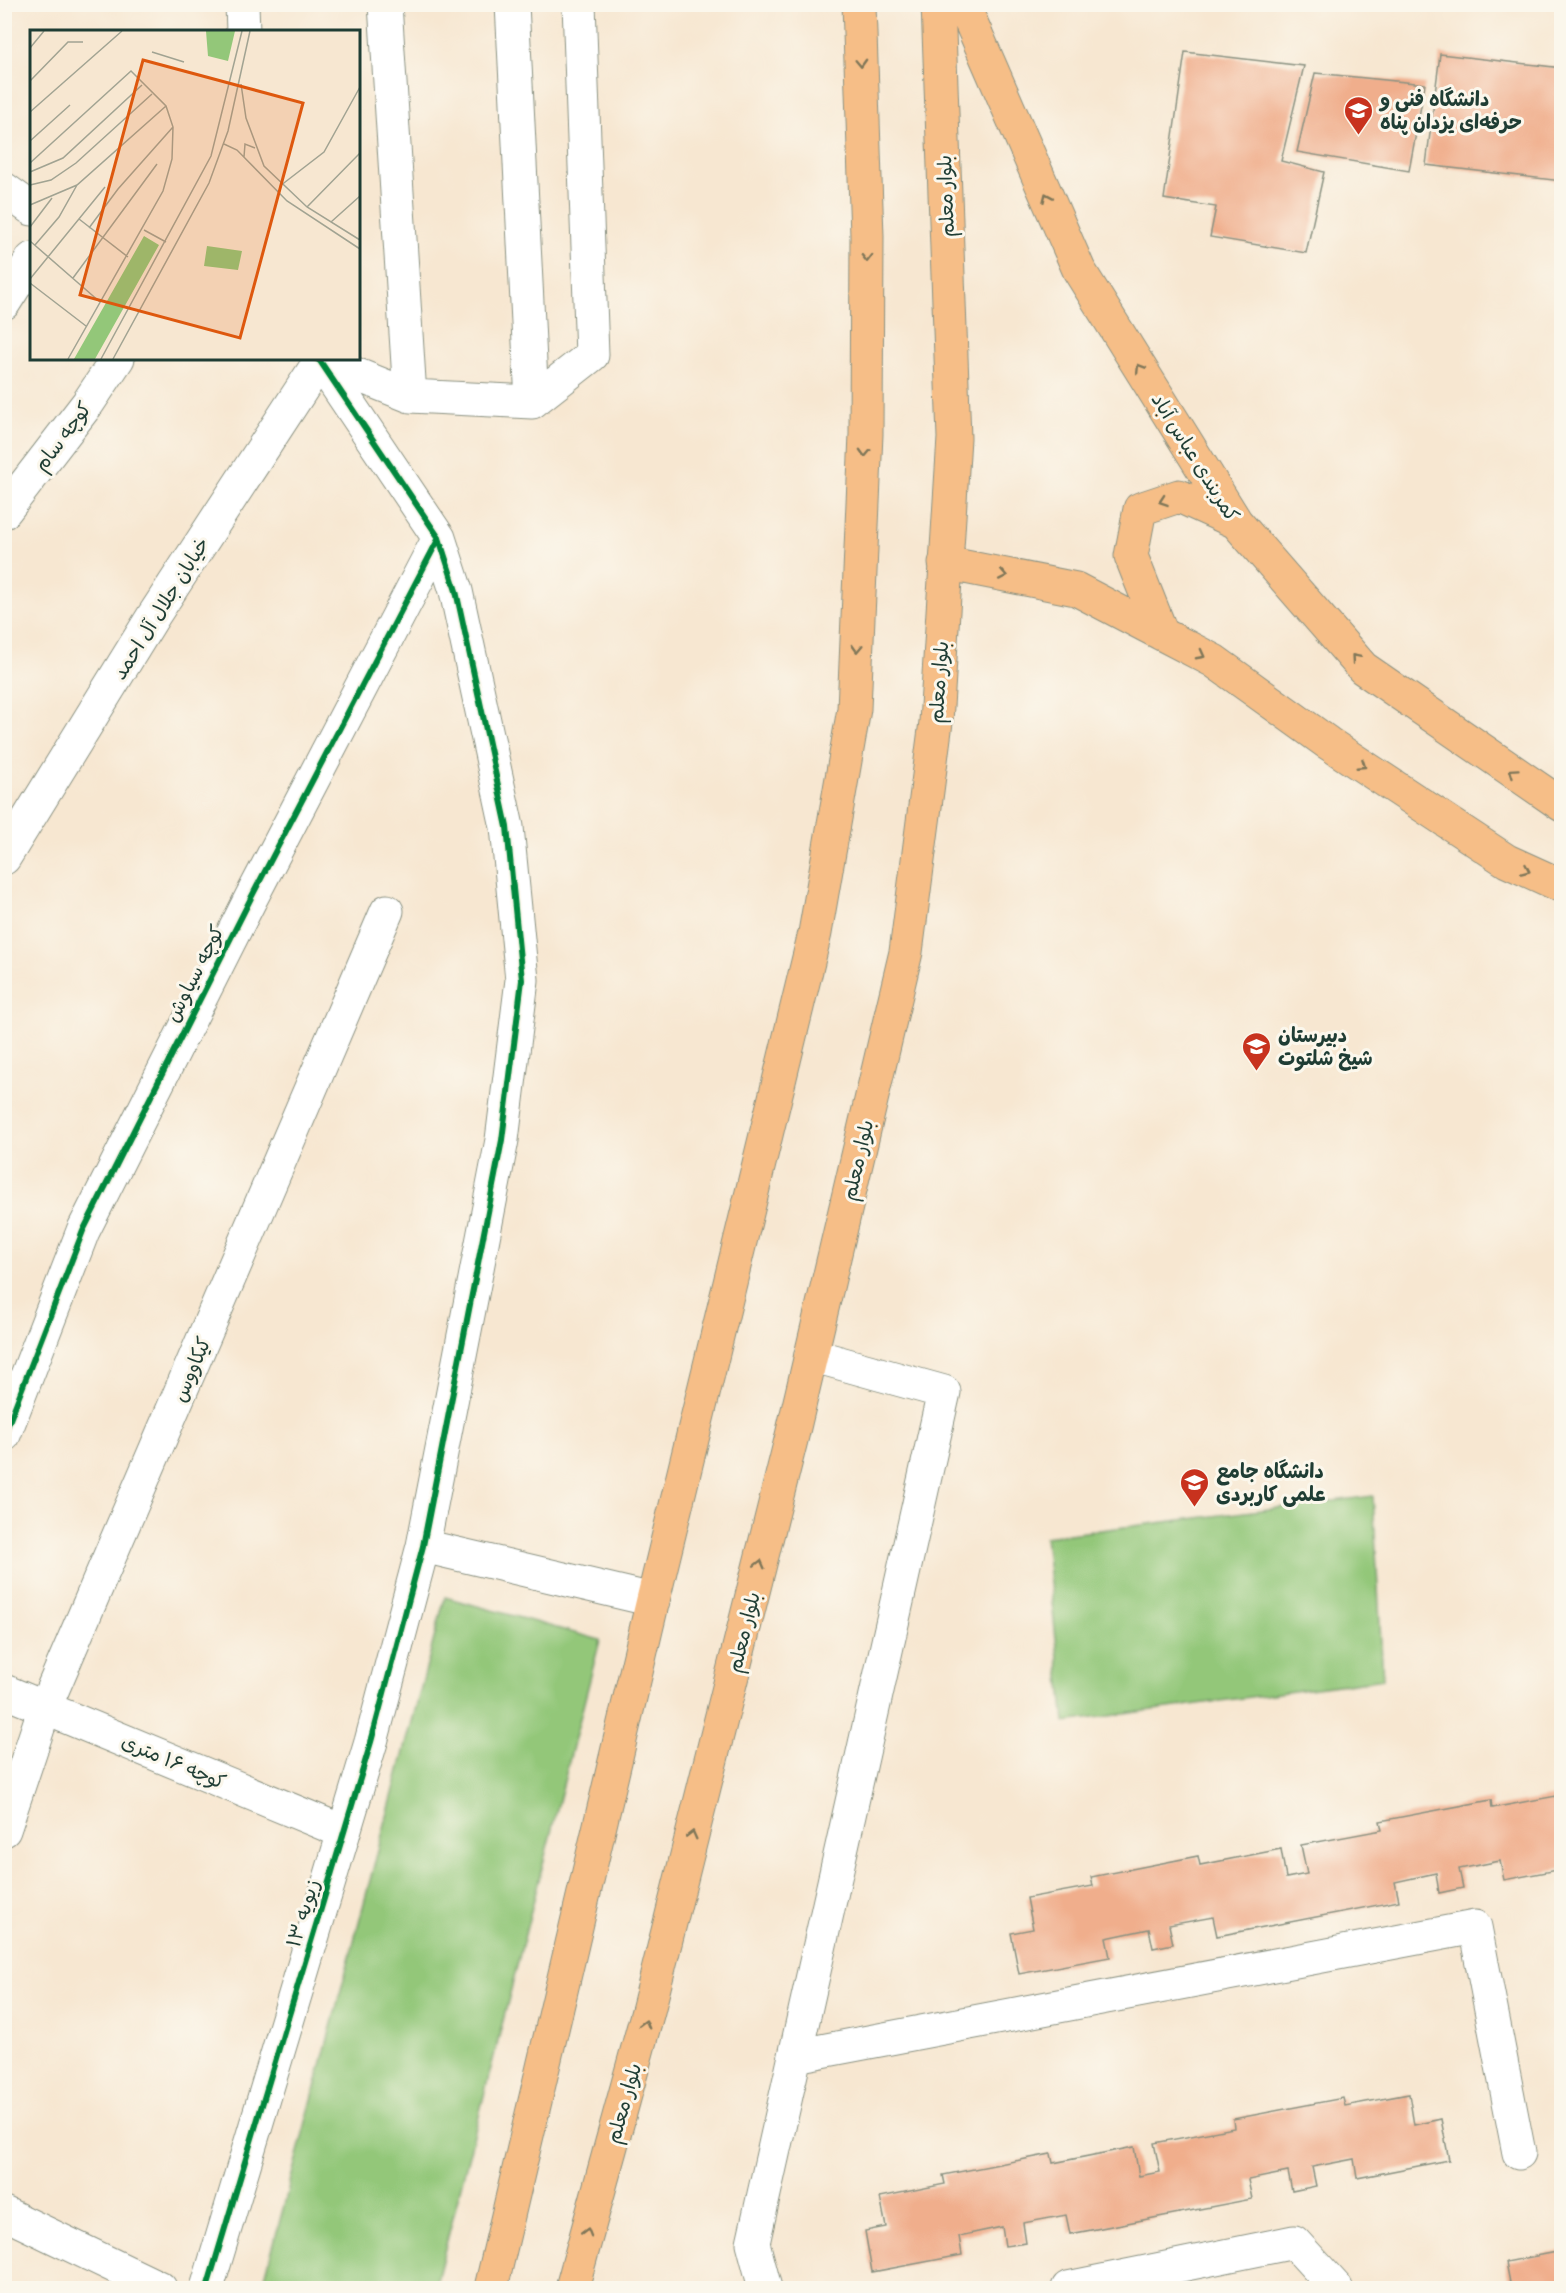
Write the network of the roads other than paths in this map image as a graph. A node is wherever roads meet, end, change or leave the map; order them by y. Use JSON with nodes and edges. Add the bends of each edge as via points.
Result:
{"nodes":[{"id":1,"x":242,"y":4,"type":"edge"},
{"id":2,"x":385,"y":4,"type":"edge"},
{"id":3,"x":512,"y":4,"type":"edge"},
{"id":4,"x":579,"y":4,"type":"edge"},
{"id":5,"x":859,"y":4,"type":"edge"},
{"id":6,"x":938,"y":4,"type":"edge"},
{"id":7,"x":963,"y":4,"type":"edge"},
{"id":8,"x":243,"y":30,"type":"edge"},
{"id":9,"x":4,"y":189,"type":"edge"},
{"id":10,"x":30,"y":208,"type":"edge"},
{"id":11,"x":30,"y":262,"type":"edge"},
{"id":12,"x":4,"y":303,"type":"edge"},
{"id":13,"x":117,"y":360,"type":"edge"},
{"id":14,"x":318,"y":360,"type":"edge"},
{"id":15,"x":410,"y":396,"type":"junction"},
{"id":16,"x":532,"y":402,"type":"junction"},
{"id":17,"x":4,"y":512,"type":"edge"},
{"id":18,"x":1236,"y":522,"type":"junction"},
{"id":19,"x":439,"y":538,"type":"junction"},
{"id":20,"x":945,"y":563,"type":"junction"},
{"id":21,"x":1162,"y":634,"type":"junction"},
{"id":22,"x":1562,"y":805,"type":"edge"},
{"id":23,"x":4,"y":858,"type":"edge"},
{"id":24,"x":1562,"y":886,"type":"edge"},
{"id":25,"x":387,"y":911,"type":"dead end"},
{"id":26,"x":811,"y":1355,"type":"junction"},
{"id":27,"x":4,"y":1435,"type":"edge"},
{"id":28,"x":423,"y":1546,"type":"junction"},
{"id":29,"x":653,"y":1600,"type":"junction"},
{"id":30,"x":4,"y":1691,"type":"edge"},
{"id":31,"x":45,"y":1707,"type":"junction"},
{"id":32,"x":4,"y":1830,"type":"edge"},
{"id":33,"x":344,"y":1832,"type":"junction"},
{"id":34,"x":795,"y":2056,"type":"junction"},
{"id":35,"x":1519,"y":2153,"type":"dead end"},
{"id":36,"x":4,"y":2213,"type":"edge"},
{"id":37,"x":160,"y":2289,"type":"edge"},
{"id":38,"x":207,"y":2289,"type":"edge"},
{"id":39,"x":491,"y":2289,"type":"edge"},
{"id":40,"x":572,"y":2289,"type":"edge"},
{"id":41,"x":765,"y":2289,"type":"edge"},
{"id":42,"x":1068,"y":2289,"type":"edge"},
{"id":43,"x":1336,"y":2289,"type":"edge"}],
"edges":[{"from":1,"to":8,"type":"street"},
{"from":2,"to":15,"type":"street"},
{"from":3,"to":16,"type":"street"},
{"from":4,"to":16,"type":"street","via":[[592,355]]},
{"from":5,"to":29,"type":"main road","one_way":true,"via":[[867,236],[866,422],[854,709],[815,933]]},
{"from":6,"to":20,"type":"main road","name":"بلوار معلم","via":[[954,438]]},
{"from":18,"to":7,"type":"main road","name":"کمربندی عباس آباد","one_way":true,"via":[[1079,270]]},
{"from":9,"to":10,"type":"street"},
{"from":11,"to":12,"type":"street"},
{"from":13,"to":17,"type":"street","name":"کوچه سام"},
{"from":14,"to":15,"type":"street"},
{"from":14,"to":19,"type":"street","name":"زیویه ۱۳"},
{"from":14,"to":23,"type":"street","name":"خیابان جلال آل احمد"},
{"from":15,"to":16,"type":"street"},
{"from":18,"to":21,"type":"main road","one_way":true,"via":[[1179,495],[1140,509],[1131,556]]},
{"from":22,"to":18,"type":"main road","name":"کمربندی عباس آباد","one_way":true,"via":[[1363,668]]},
{"from":19,"to":27,"type":"street","name":"کوچه سیاوش","via":[[251,897],[83,1231]]},
{"from":19,"to":28,"type":"street","name":"زیویه ۱۳","via":[[456,591],[507,828],[522,980],[502,1140]]},
{"from":20,"to":21,"type":"main road","one_way":true,"via":[[1076,589]]},
{"from":20,"to":26,"type":"main road","name":"بلوار معلم","via":[[936,722],[906,952]]},
{"from":21,"to":24,"type":"main road","one_way":true,"via":[[1214,661],[1328,743],[1507,861]]},
{"from":25,"to":31,"type":"street","name":"کیکاووس"},
{"from":26,"to":34,"type":"street","via":[[944,1392]]},
{"from":40,"to":26,"type":"main road","name":"بلوار معلم","one_way":true,"via":[[648,2011]]},
{"from":28,"to":29,"type":"street"},
{"from":28,"to":33,"type":"street","name":"زیویه ۱۳"},
{"from":29,"to":39,"type":"main road"},
{"from":30,"to":31,"type":"street","name":"کوچه ۱۶ متری"},
{"from":31,"to":32,"type":"street","name":"کیکاووس"},
{"from":31,"to":33,"type":"street","name":"کوچه ۱۶ متری"},
{"from":33,"to":38,"type":"street","name":"زیویه ۱۳"},
{"from":34,"to":35,"type":"street","via":[[1475,1927]]},
{"from":34,"to":41,"type":"street","via":[[753,2243]]},
{"from":36,"to":37,"type":"street"},
{"from":42,"to":43,"type":"street","via":[[1294,2242]]}]}
